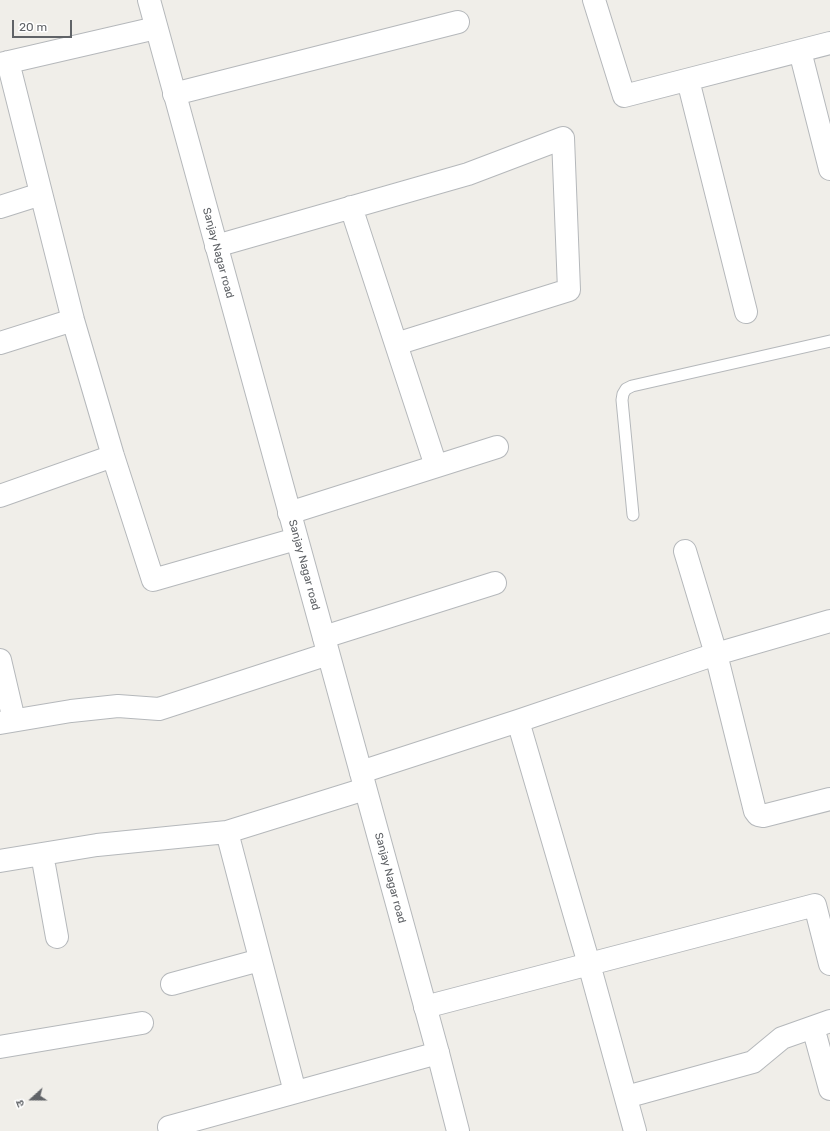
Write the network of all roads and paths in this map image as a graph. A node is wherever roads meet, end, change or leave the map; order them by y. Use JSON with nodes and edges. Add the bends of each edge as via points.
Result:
{"nodes":[{"id":1,"x":149,"y":0,"type":"edge"},
{"id":2,"x":594,"y":0,"type":"edge"},
{"id":3,"x":458,"y":22,"type":"dead end"},
{"id":4,"x":156,"y":28,"type":"junction"},
{"id":5,"x":830,"y":43,"type":"edge"},
{"id":6,"x":800,"y":51,"type":"junction"},
{"id":7,"x":4,"y":63,"type":"edge"},
{"id":8,"x":688,"y":80,"type":"junction"},
{"id":9,"x":174,"y":94,"type":"junction"},
{"id":10,"x":830,"y":169,"type":"edge"},
{"id":11,"x":41,"y":194,"type":"junction"},
{"id":12,"x":0,"y":207,"type":"edge"},
{"id":13,"x":351,"y":207,"type":"junction"},
{"id":14,"x":216,"y":246,"type":"junction"},
{"id":15,"x":746,"y":312,"type":"dead end"},
{"id":16,"x":73,"y":320,"type":"junction"},
{"id":17,"x":830,"y":341,"type":"edge"},
{"id":18,"x":0,"y":343,"type":"edge"},
{"id":19,"x":396,"y":344,"type":"junction"},
{"id":20,"x":497,"y":447,"type":"dead end"},
{"id":21,"x":113,"y":456,"type":"junction"},
{"id":22,"x":436,"y":466,"type":"junction"},
{"id":23,"x":0,"y":496,"type":"edge"},
{"id":24,"x":289,"y":513,"type":"junction"},
{"id":25,"x":633,"y":515,"type":"dead end"},
{"id":26,"x":296,"y":539,"type":"junction"},
{"id":27,"x":685,"y":551,"type":"dead end"},
{"id":28,"x":495,"y":583,"type":"dead end"},
{"id":29,"x":830,"y":621,"type":"edge"},
{"id":30,"x":326,"y":646,"type":"junction"},
{"id":31,"x":716,"y":654,"type":"junction"},
{"id":32,"x":0,"y":660,"type":"edge"},
{"id":33,"x":518,"y":721,"type":"junction"},
{"id":34,"x":7,"y":722,"type":"edge"},
{"id":35,"x":363,"y":780,"type":"junction"},
{"id":36,"x":830,"y":799,"type":"edge"},
{"id":37,"x":227,"y":832,"type":"junction"},
{"id":38,"x":42,"y":854,"type":"junction"},
{"id":39,"x":0,"y":861,"type":"edge"},
{"id":40,"x":57,"y":937,"type":"dead end"},
{"id":41,"x":260,"y":960,"type":"junction"},
{"id":42,"x":589,"y":964,"type":"junction"},
{"id":43,"x":830,"y":964,"type":"edge"},
{"id":44,"x":172,"y":984,"type":"dead end"},
{"id":45,"x":425,"y":1007,"type":"junction"},
{"id":46,"x":142,"y":1023,"type":"dead end"},
{"id":47,"x":822,"y":1024,"type":"edge"},
{"id":48,"x":0,"y":1047,"type":"edge"},
{"id":49,"x":438,"y":1053,"type":"junction"},
{"id":50,"x":830,"y":1090,"type":"edge"},
{"id":51,"x":295,"y":1092,"type":"junction"},
{"id":52,"x":626,"y":1097,"type":"junction"},
{"id":53,"x":168,"y":1127,"type":"dead end"},
{"id":54,"x":458,"y":1131,"type":"edge"},
{"id":55,"x":635,"y":1131,"type":"edge"}],
"edges":[{"from":1,"to":4,"type":"street","name":"Sanjay Nagar road"},
{"from":2,"to":8,"type":"street","via":[[624,96]]},
{"from":3,"to":9,"type":"street"},
{"from":4,"to":7,"type":"street"},
{"from":4,"to":9,"type":"street","name":"Sanjay Nagar road"},
{"from":5,"to":6,"type":"street"},
{"from":6,"to":8,"type":"street"},
{"from":6,"to":10,"type":"street"},
{"from":7,"to":11,"type":"street"},
{"from":8,"to":15,"type":"street"},
{"from":9,"to":14,"type":"street","name":"Sanjay Nagar road"},
{"from":11,"to":12,"type":"street"},
{"from":11,"to":16,"type":"street"},
{"from":13,"to":14,"type":"street"},
{"from":13,"to":19,"type":"street"},
{"from":13,"to":19,"type":"street","via":[[468,174],[563,138],[569,290]]},
{"from":14,"to":24,"type":"street","name":"Sanjay Nagar road"},
{"from":16,"to":18,"type":"street"},
{"from":16,"to":21,"type":"street"},
{"from":17,"to":25,"type":"lane","via":[[626,389],[622,400]]},
{"from":19,"to":22,"type":"street"},
{"from":20,"to":22,"type":"street"},
{"from":21,"to":23,"type":"street"},
{"from":21,"to":26,"type":"street","via":[[153,580]]},
{"from":22,"to":24,"type":"street"},
{"from":24,"to":26,"type":"street","name":"Sanjay Nagar road"},
{"from":26,"to":30,"type":"street","name":"Sanjay Nagar road"},
{"from":27,"to":31,"type":"street"},
{"from":28,"to":30,"type":"street"},
{"from":29,"to":31,"type":"street"},
{"from":30,"to":34,"type":"street","via":[[159,709],[118,706],[71,710]]},
{"from":30,"to":35,"type":"street","name":"Sanjay Nagar road"},
{"from":31,"to":33,"type":"street"},
{"from":31,"to":36,"type":"street","via":[[755,812],[763,816]]},
{"from":32,"to":34,"type":"street"},
{"from":33,"to":35,"type":"street"},
{"from":33,"to":42,"type":"street"},
{"from":35,"to":37,"type":"street"},
{"from":35,"to":45,"type":"street","name":"Sanjay Nagar road"},
{"from":37,"to":38,"type":"street","via":[[97,845]]},
{"from":37,"to":41,"type":"street"},
{"from":38,"to":39,"type":"street"},
{"from":38,"to":40,"type":"street"},
{"from":41,"to":44,"type":"street"},
{"from":41,"to":51,"type":"street"},
{"from":42,"to":43,"type":"street","via":[[815,905]]},
{"from":42,"to":45,"type":"street"},
{"from":42,"to":52,"type":"street"},
{"from":45,"to":49,"type":"street","name":"Sanjay Nagar road"},
{"from":46,"to":48,"type":"street"},
{"from":47,"to":50,"type":"street"},
{"from":47,"to":52,"type":"street","via":[[782,1038],[753,1062]]},
{"from":49,"to":51,"type":"street"},
{"from":49,"to":54,"type":"street","name":"Sanjay Nagar road"},
{"from":51,"to":53,"type":"street"},
{"from":52,"to":55,"type":"street"}]}
